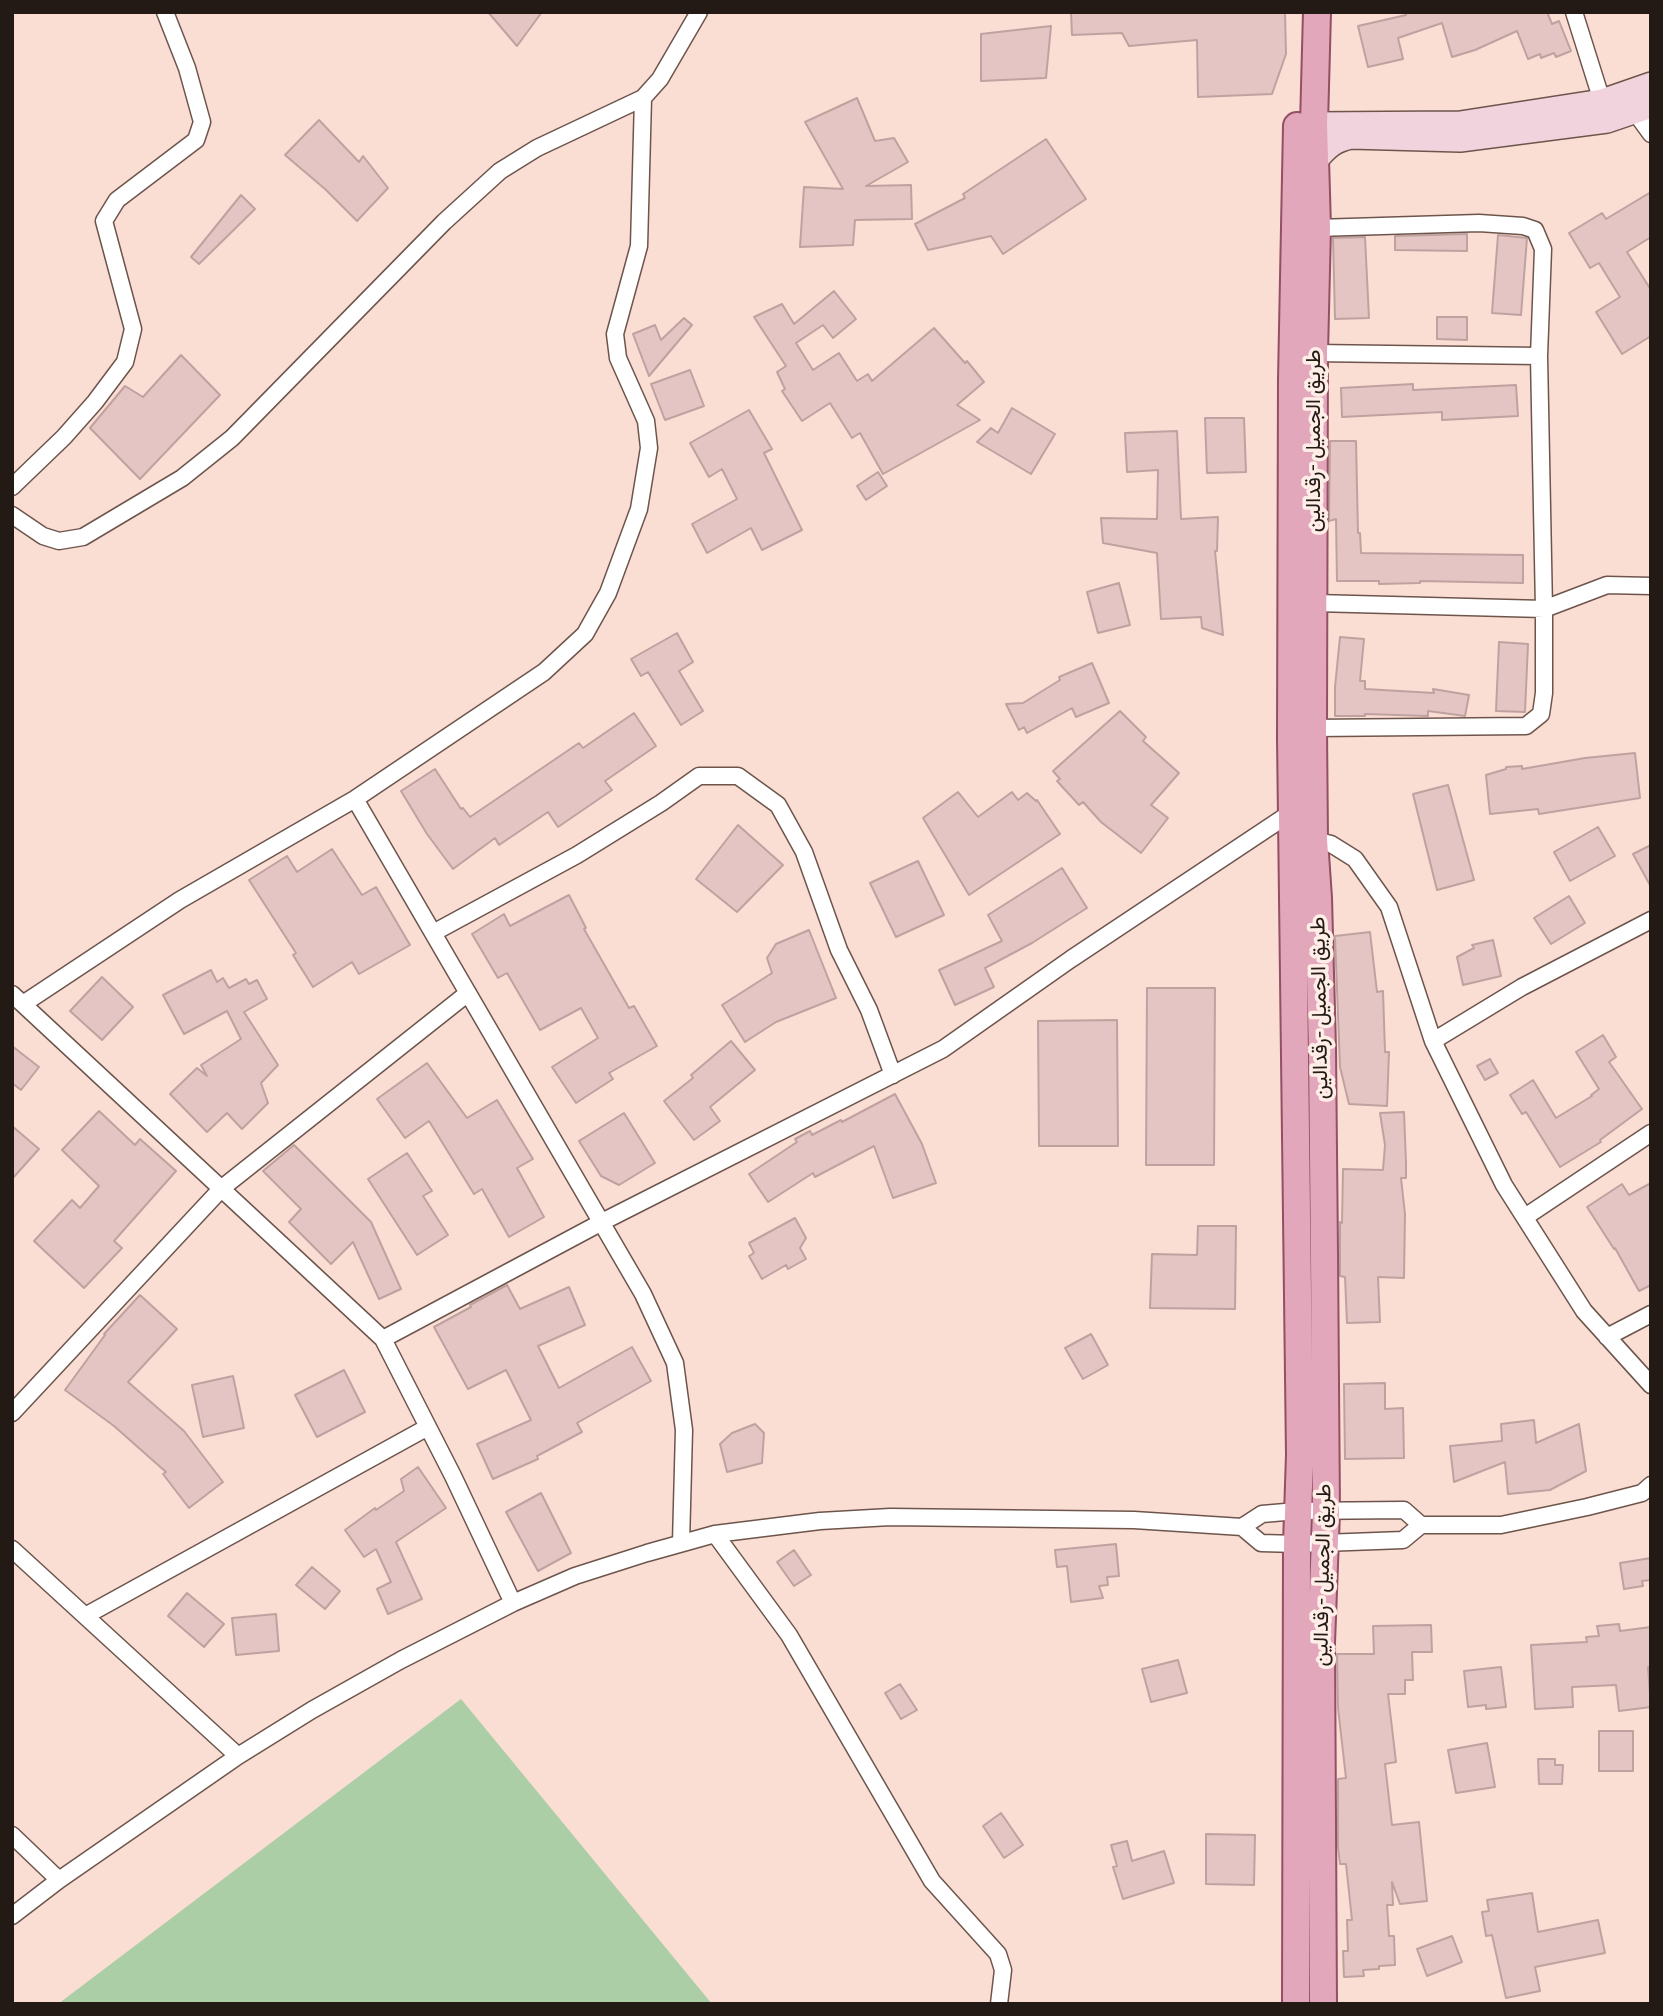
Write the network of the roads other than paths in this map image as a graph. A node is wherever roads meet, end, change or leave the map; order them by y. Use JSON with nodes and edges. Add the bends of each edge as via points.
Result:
{"nodes":[{"id":1,"x":164,"y":12,"type":"edge"},
{"id":2,"x":699,"y":12,"type":"edge"},
{"id":3,"x":1299,"y":12,"type":"edge"},
{"id":4,"x":1317,"y":12,"type":"edge"},
{"id":5,"x":1574,"y":12,"type":"edge"},
{"id":6,"x":1651,"y":84,"type":"edge"},
{"id":7,"x":643,"y":98,"type":"junction"},
{"id":8,"x":1602,"y":101,"type":"junction"},
{"id":9,"x":1643,"y":109,"type":"edge"},
{"id":10,"x":1306,"y":127,"type":"junction"},
{"id":11,"x":1651,"y":134,"type":"edge"},
{"id":12,"x":1314,"y":162,"type":"junction"},
{"id":13,"x":1317,"y":228,"type":"junction"},
{"id":14,"x":1314,"y":353,"type":"junction"},
{"id":15,"x":1539,"y":356,"type":"junction"},
{"id":16,"x":16,"y":478,"type":"edge"},
{"id":17,"x":12,"y":515,"type":"edge"},
{"id":18,"x":1651,"y":586,"type":"edge"},
{"id":19,"x":1315,"y":603,"type":"junction"},
{"id":20,"x":1544,"y":610,"type":"junction"},
{"id":21,"x":1313,"y":728,"type":"junction"},
{"id":22,"x":355,"y":799,"type":"junction"},
{"id":23,"x":1292,"y":812,"type":"junction"},
{"id":24,"x":1314,"y":840,"type":"junction"},
{"id":25,"x":1651,"y":920,"type":"edge"},
{"id":26,"x":433,"y":933,"type":"junction"},
{"id":27,"x":468,"y":993,"type":"junction"},
{"id":28,"x":18,"y":999,"type":"edge"},
{"id":29,"x":1433,"y":1041,"type":"junction"},
{"id":30,"x":893,"y":1074,"type":"junction"},
{"id":31,"x":1651,"y":1133,"type":"edge"},
{"id":32,"x":222,"y":1188,"type":"junction"},
{"id":33,"x":1525,"y":1217,"type":"junction"},
{"id":34,"x":601,"y":1222,"type":"junction"},
{"id":35,"x":1651,"y":1314,"type":"edge"},
{"id":36,"x":1607,"y":1337,"type":"junction"},
{"id":37,"x":383,"y":1339,"type":"junction"},
{"id":38,"x":1651,"y":1385,"type":"edge"},
{"id":39,"x":12,"y":1413,"type":"edge"},
{"id":40,"x":428,"y":1427,"type":"junction"},
{"id":41,"x":1651,"y":1485,"type":"edge"},
{"id":42,"x":1297,"y":1511,"type":"junction"},
{"id":43,"x":1326,"y":1512,"type":"junction"},
{"id":44,"x":1421,"y":1525,"type":"junction"},
{"id":45,"x":1242,"y":1527,"type":"junction"},
{"id":46,"x":715,"y":1534,"type":"junction"},
{"id":47,"x":681,"y":1543,"type":"junction"},
{"id":48,"x":1297,"y":1544,"type":"junction"},
{"id":49,"x":1324,"y":1544,"type":"junction"},
{"id":50,"x":12,"y":1549,"type":"edge"},
{"id":51,"x":513,"y":1603,"type":"junction"},
{"id":52,"x":86,"y":1616,"type":"junction"},
{"id":53,"x":238,"y":1756,"type":"junction"},
{"id":54,"x":12,"y":1835,"type":"edge"},
{"id":55,"x":59,"y":1880,"type":"junction"},
{"id":56,"x":12,"y":1916,"type":"edge"},
{"id":57,"x":999,"y":2004,"type":"edge"},
{"id":58,"x":1296,"y":2004,"type":"edge"},
{"id":59,"x":1323,"y":2004,"type":"edge"}],
"edges":[{"from":1,"to":16,"type":"street","via":[[202,122],[197,140],[117,200],[104,221],[133,329],[125,362],[64,437]]},
{"from":2,"to":7,"type":"street","via":[[660,79]]},
{"from":3,"to":10,"type":"main road","name":"طريق الجميل -رقدالين"},
{"from":4,"to":10,"type":"main road","name":"طريق الجميل -رقدالين"},
{"from":5,"to":8,"type":"street"},
{"from":6,"to":8,"type":"street"},
{"from":7,"to":17,"type":"street","via":[[537,148],[500,171],[232,438],[182,478],[83,537],[59,541]]},
{"from":7,"to":22,"type":"street","via":[[639,246],[615,334],[618,358],[646,421],[649,448],[639,509],[608,593],[585,634],[544,672]]},
{"from":8,"to":10,"type":"street","via":[[1460,123]]},
{"from":9,"to":11,"type":"street"},
{"from":9,"to":12,"type":"street","via":[[1607,121],[1460,140],[1351,137],[1330,145]]},
{"from":10,"to":12,"type":"main road","name":"طريق الجميل -رقدالين"},
{"from":10,"to":23,"type":"main road","name":"طريق الجميل -رقدالين","via":[[1292,379]]},
{"from":12,"to":13,"type":"main road","name":"طريق الجميل -رقدالين"},
{"from":13,"to":14,"type":"main road","name":"طريق الجميل -رقدالين"},
{"from":13,"to":15,"type":"street","via":[[1479,223],[1535,230],[1543,249]]},
{"from":14,"to":15,"type":"street"},
{"from":14,"to":19,"type":"main road","name":"طريق الجميل -رقدالين"},
{"from":15,"to":20,"type":"street"},
{"from":18,"to":20,"type":"street","via":[[1607,585]]},
{"from":19,"to":20,"type":"street"},
{"from":19,"to":21,"type":"main road","name":"طريق الجميل -رقدالين"},
{"from":20,"to":21,"type":"street","via":[[1541,714],[1526,726]]},
{"from":21,"to":24,"type":"main road","name":"طريق الجميل -رقدالين"},
{"from":22,"to":26,"type":"street"},
{"from":22,"to":28,"type":"street"},
{"from":23,"to":30,"type":"street","via":[[943,1049]]},
{"from":23,"to":42,"type":"main road","name":"طريق الجميل -رقدالين"},
{"from":24,"to":29,"type":"street","via":[[1331,844],[1355,859],[1389,907]]},
{"from":24,"to":43,"type":"main road","name":"طريق الجميل -رقدالين","via":[[1322,1049]]},
{"from":25,"to":29,"type":"street","via":[[1522,987]]},
{"from":26,"to":27,"type":"street"},
{"from":26,"to":30,"type":"street","via":[[577,855],[699,776],[738,776],[778,804],[804,852],[839,950],[869,1010]]},
{"from":27,"to":32,"type":"street"},
{"from":27,"to":34,"type":"street"},
{"from":28,"to":32,"type":"street"},
{"from":29,"to":33,"type":"street","via":[[1504,1185]]},
{"from":30,"to":34,"type":"street"},
{"from":31,"to":33,"type":"street"},
{"from":32,"to":37,"type":"street"},
{"from":32,"to":39,"type":"street"},
{"from":33,"to":36,"type":"street","via":[[1584,1311]]},
{"from":34,"to":37,"type":"street"},
{"from":34,"to":47,"type":"street","via":[[643,1294],[675,1363],[684,1430]]},
{"from":35,"to":36,"type":"street"},
{"from":36,"to":38,"type":"street"},
{"from":37,"to":40,"type":"street"},
{"from":40,"to":51,"type":"street"},
{"from":40,"to":52,"type":"street"},
{"from":41,"to":44,"type":"street","via":[[1642,1493],[1501,1525]]},
{"from":42,"to":43,"type":"street"},
{"from":42,"to":45,"type":"street","via":[[1262,1514]]},
{"from":42,"to":48,"type":"main road","name":"طريق الجميل -رقدالين"},
{"from":43,"to":44,"type":"street","via":[[1404,1510]]},
{"from":43,"to":49,"type":"main road","name":"طريق الجميل -رقدالين"},
{"from":44,"to":49,"type":"street","via":[[1403,1539]]},
{"from":45,"to":46,"type":"street","via":[[1134,1520],[890,1517]]},
{"from":45,"to":48,"type":"street","via":[[1261,1543]]},
{"from":46,"to":47,"type":"street"},
{"from":46,"to":57,"type":"street","via":[[789,1635],[932,1881],[998,1954],[1003,1970]]},
{"from":47,"to":51,"type":"street","via":[[575,1576]]},
{"from":48,"to":49,"type":"street"},
{"from":48,"to":58,"type":"main road","name":"طريق الجميل -رقدالين"},
{"from":49,"to":59,"type":"main road","name":"طريق الجميل -رقدالين"},
{"from":50,"to":52,"type":"street"},
{"from":51,"to":53,"type":"street","via":[[334,1697]]},
{"from":52,"to":53,"type":"street"},
{"from":53,"to":55,"type":"street"},
{"from":54,"to":55,"type":"street"},
{"from":55,"to":56,"type":"street"}]}
